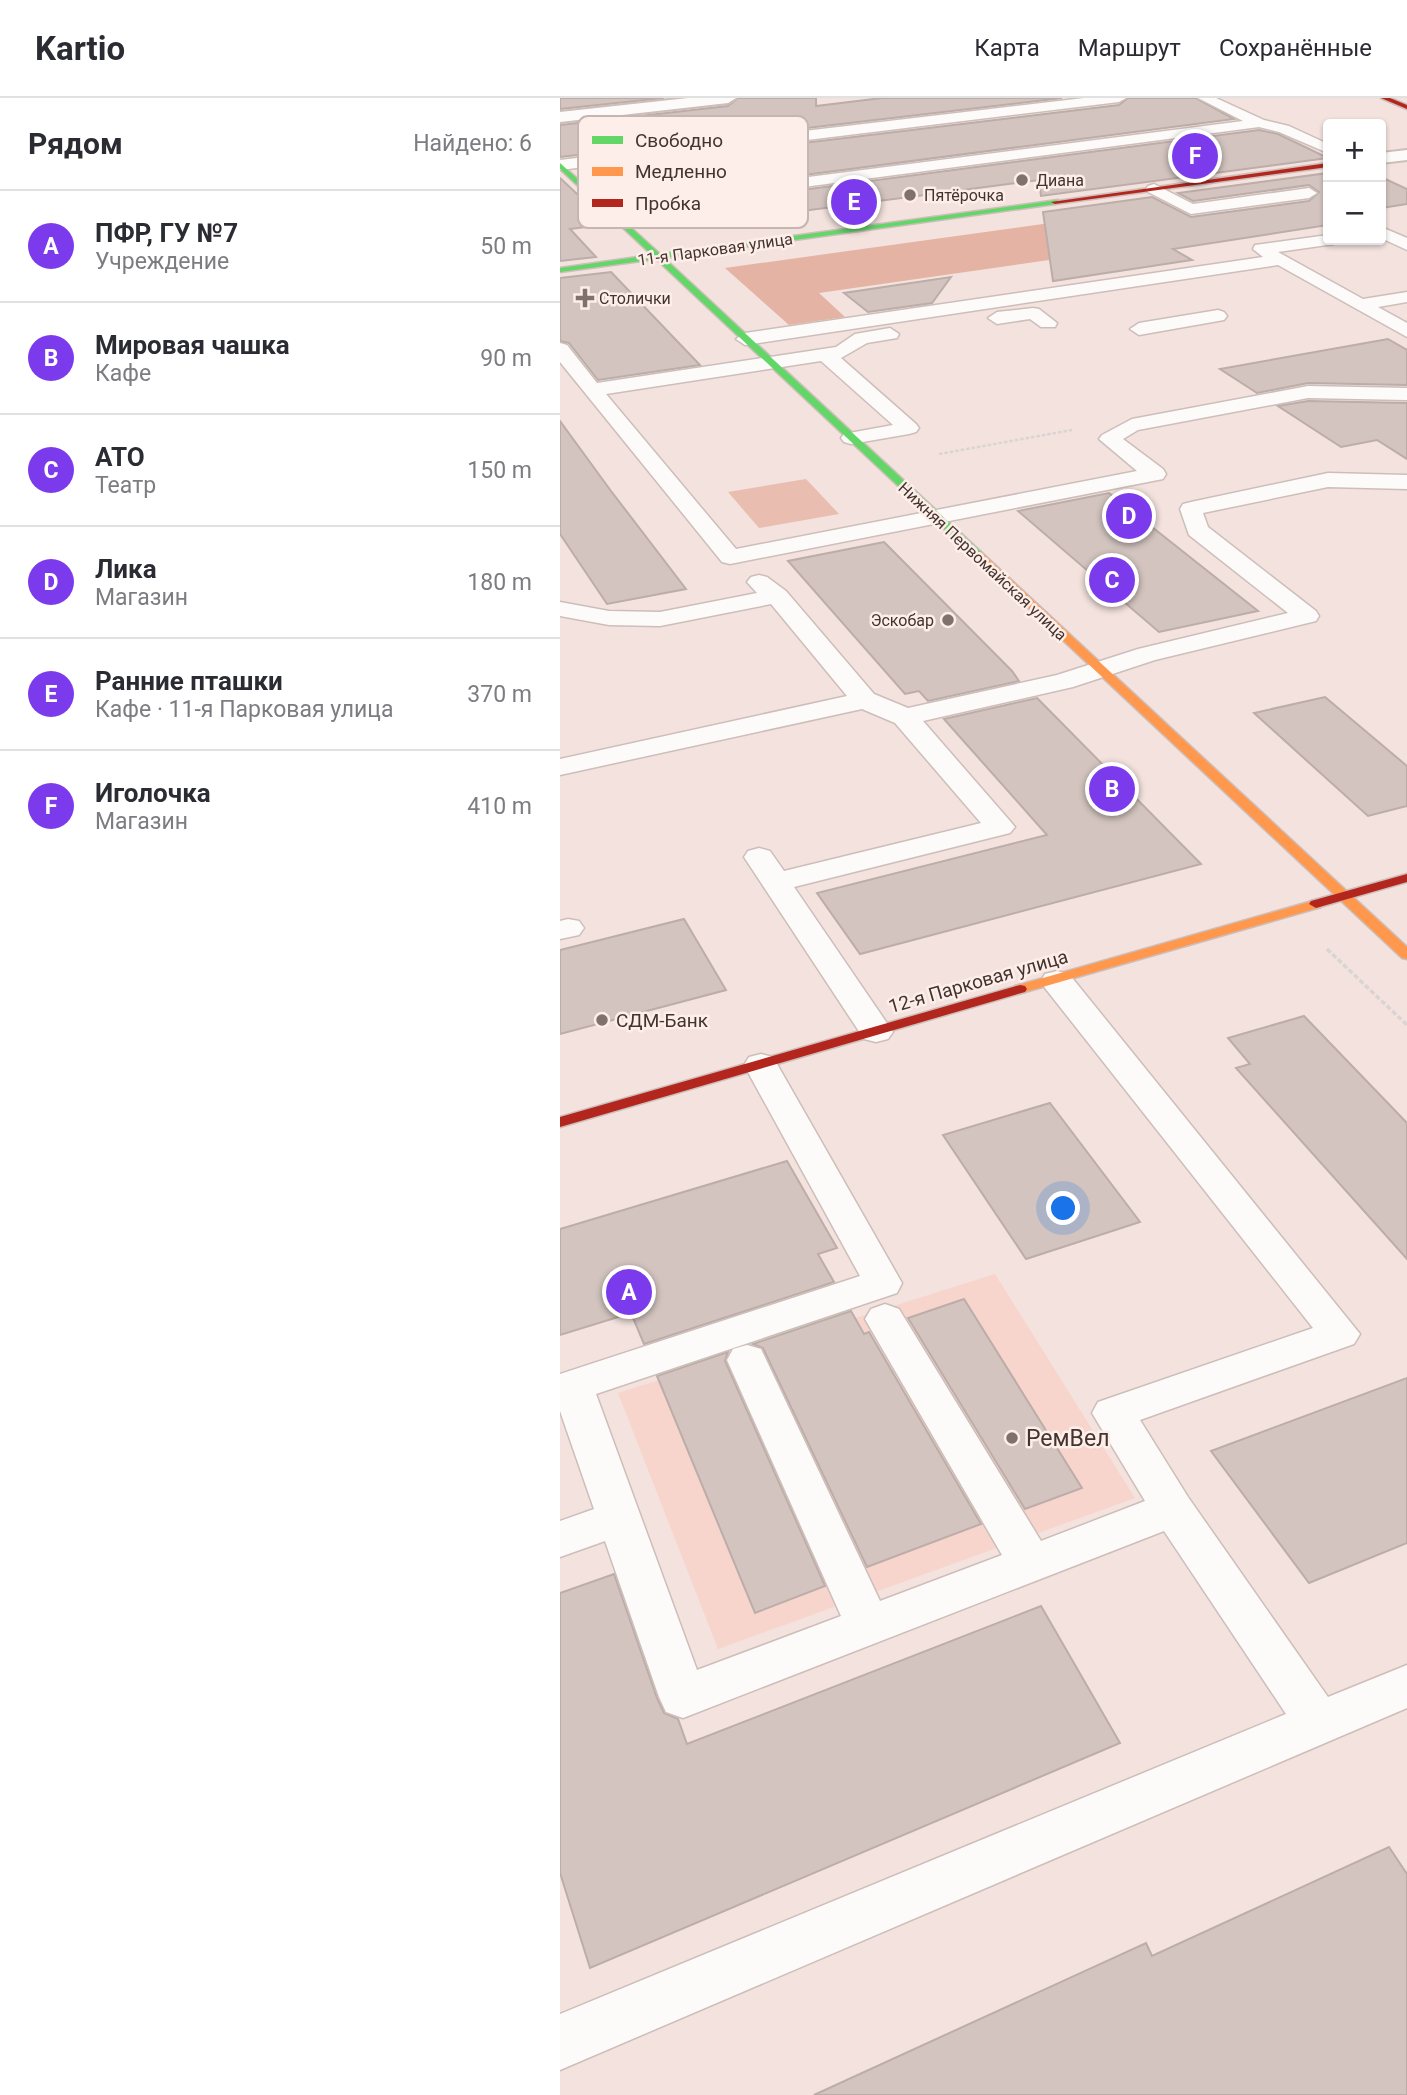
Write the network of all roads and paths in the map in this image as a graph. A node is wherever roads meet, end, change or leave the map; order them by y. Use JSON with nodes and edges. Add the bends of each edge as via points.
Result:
{"nodes":[{"id":1,"x":728,"y":98,"type":"edge"},
{"id":2,"x":1119,"y":98,"type":"edge"},
{"id":3,"x":1205,"y":98,"type":"edge"},
{"id":4,"x":1384,"y":98,"type":"edge"},
{"id":5,"x":669,"y":101,"type":"edge"},
{"id":6,"x":1407,"y":107,"type":"edge"},
{"id":7,"x":560,"y":117,"type":"edge"},
{"id":8,"x":1259,"y":123,"type":"junction"},
{"id":9,"x":808,"y":135,"type":"edge"},
{"id":10,"x":1323,"y":147,"type":"edge"},
{"id":11,"x":1407,"y":155,"type":"edge"},
{"id":12,"x":1386,"y":157,"type":"edge"},
{"id":13,"x":578,"y":163,"type":"edge"},
{"id":14,"x":560,"y":165,"type":"edge"},
{"id":15,"x":1323,"y":166,"type":"edge"},
{"id":16,"x":1270,"y":173,"type":"junction"},
{"id":17,"x":578,"y":182,"type":"edge"},
{"id":18,"x":808,"y":182,"type":"edge"},
{"id":19,"x":1154,"y":189,"type":"junction"},
{"id":20,"x":1309,"y":193,"type":"junction"},
{"id":21,"x":1323,"y":200,"type":"edge"},
{"id":22,"x":627,"y":228,"type":"edge"},
{"id":23,"x":1386,"y":234,"type":"edge"},
{"id":24,"x":1323,"y":241,"type":"edge"},
{"id":25,"x":1407,"y":245,"type":"edge"},
{"id":26,"x":657,"y":257,"type":"junction"},
{"id":27,"x":1280,"y":260,"type":"junction"},
{"id":28,"x":560,"y":270,"type":"edge"},
{"id":29,"x":1407,"y":297,"type":"edge"},
{"id":30,"x":1360,"y":304,"type":"junction"},
{"id":31,"x":1218,"y":316,"type":"dead end"},
{"id":32,"x":1048,"y":323,"type":"dead end"},
{"id":33,"x":1139,"y":328,"type":"dead end"},
{"id":34,"x":1407,"y":331,"type":"edge"},
{"id":35,"x":745,"y":339,"type":"junction"},
{"id":36,"x":560,"y":349,"type":"edge"},
{"id":37,"x":826,"y":355,"type":"junction"},
{"id":38,"x":771,"y":363,"type":"junction"},
{"id":39,"x":592,"y":390,"type":"junction"},
{"id":40,"x":1407,"y":394,"type":"edge"},
{"id":41,"x":1132,"y":425,"type":"junction"},
{"id":42,"x":851,"y":438,"type":"junction"},
{"id":43,"x":929,"y":456,"type":"dead end"},
{"id":44,"x":1155,"y":474,"type":"junction"},
{"id":45,"x":1407,"y":482,"type":"edge"},
{"id":46,"x":1191,"y":509,"type":"junction"},
{"id":47,"x":934,"y":516,"type":"junction"},
{"id":48,"x":730,"y":557,"type":"junction"},
{"id":49,"x":777,"y":596,"type":"junction"},
{"id":50,"x":560,"y":609,"type":"edge"},
{"id":51,"x":1101,"y":669,"type":"junction"},
{"id":52,"x":865,"y":701,"type":"junction"},
{"id":53,"x":905,"y":718,"type":"junction"},
{"id":54,"x":560,"y":767,"type":"edge"},
{"id":55,"x":759,"y":857,"type":"dead end"},
{"id":56,"x":1407,"y":878,"type":"edge"},
{"id":57,"x":776,"y":882,"type":"junction"},
{"id":58,"x":1343,"y":896,"type":"junction"},
{"id":59,"x":1327,"y":949,"type":"dead end"},
{"id":60,"x":1407,"y":956,"type":"edge"},
{"id":61,"x":1057,"y":981,"type":"junction"},
{"id":62,"x":1407,"y":1025,"type":"edge"},
{"id":63,"x":876,"y":1032,"type":"junction"},
{"id":64,"x":761,"y":1066,"type":"junction"},
{"id":65,"x":560,"y":1122,"type":"edge"},
{"id":66,"x":885,"y":1319,"type":"dead end"},
{"id":67,"x":747,"y":1360,"type":"dead end"},
{"id":68,"x":1173,"y":1509,"type":"junction"},
{"id":69,"x":619,"y":1518,"type":"junction"},
{"id":70,"x":560,"y":1539,"type":"edge"},
{"id":71,"x":1031,"y":1564,"type":"junction"},
{"id":72,"x":868,"y":1626,"type":"junction"},
{"id":73,"x":1407,"y":1686,"type":"edge"},
{"id":74,"x":1319,"y":1723,"type":"junction"},
{"id":75,"x":560,"y":2042,"type":"edge"}],
"edges":[{"from":1,"to":5,"type":"street"},
{"from":2,"to":9,"type":"lane"},
{"from":3,"to":8,"type":"lane"},
{"from":4,"to":6,"type":"street"},
{"from":5,"to":7,"type":"street"},
{"from":8,"to":10,"type":"lane"},
{"from":8,"to":18,"type":"lane"},
{"from":11,"to":12,"type":"street"},
{"from":13,"to":14,"type":"lane"},
{"from":14,"to":17,"type":"street","name":"Нижняя Первомайская улица"},
{"from":15,"to":16,"type":"street","name":"11-я Парковая улица"},
{"from":16,"to":19,"type":"street","name":"11-я Парковая улица"},
{"from":16,"to":20,"type":"lane"},
{"from":19,"to":20,"type":"lane","via":[[1191,209]]},
{"from":19,"to":26,"type":"street","name":"11-я Парковая улица"},
{"from":20,"to":21,"type":"lane"},
{"from":22,"to":26,"type":"street","name":"Нижняя Первомайская улица"},
{"from":23,"to":25,"type":"lane"},
{"from":24,"to":27,"type":"lane","via":[[1261,249]]},
{"from":26,"to":28,"type":"street","name":"11-я Парковая улица"},
{"from":26,"to":35,"type":"street","name":"Нижняя Первомайская улица"},
{"from":27,"to":30,"type":"lane"},
{"from":27,"to":35,"type":"lane"},
{"from":29,"to":30,"type":"lane"},
{"from":30,"to":34,"type":"lane"},
{"from":31,"to":33,"type":"lane"},
{"from":32,"to":37,"type":"lane","via":[[1033,313],[862,338],[841,352]]},
{"from":35,"to":38,"type":"street","name":"Нижняя Первомайская улица"},
{"from":36,"to":39,"type":"lane"},
{"from":37,"to":38,"type":"lane"},
{"from":37,"to":42,"type":"lane","via":[[909,428]]},
{"from":38,"to":39,"type":"lane"},
{"from":38,"to":42,"type":"street","name":"Нижняя Первомайская улица"},
{"from":39,"to":48,"type":"lane"},
{"from":40,"to":41,"type":"lane","via":[[1308,392]]},
{"from":41,"to":43,"type":"path","via":[[1080,429]]},
{"from":41,"to":44,"type":"lane","via":[[1110,439]]},
{"from":42,"to":47,"type":"street","name":"Нижняя Первомайская улица"},
{"from":44,"to":46,"type":"lane"},
{"from":44,"to":47,"type":"lane"},
{"from":45,"to":46,"type":"lane","via":[[1328,480]]},
{"from":46,"to":51,"type":"lane","via":[[1197,530],[1307,616]]},
{"from":47,"to":48,"type":"lane"},
{"from":47,"to":51,"type":"street","name":"Нижняя Первомайская улица"},
{"from":48,"to":49,"type":"lane"},
{"from":49,"to":50,"type":"lane","via":[[660,619],[609,618]]},
{"from":49,"to":52,"type":"lane"},
{"from":51,"to":53,"type":"lane"},
{"from":51,"to":58,"type":"street","name":"Нижняя Первомайская улица"},
{"from":52,"to":53,"type":"lane"},
{"from":52,"to":54,"type":"lane"},
{"from":53,"to":57,"type":"lane","via":[[1000,827]]},
{"from":55,"to":57,"type":"lane"},
{"from":56,"to":58,"type":"street","name":"12-я Парковая улица"},
{"from":57,"to":63,"type":"lane"},
{"from":58,"to":60,"type":"street","name":"Нижняя Первомайская улица"},
{"from":58,"to":61,"type":"street","name":"12-я Парковая улица"},
{"from":59,"to":62,"type":"path"},
{"from":61,"to":63,"type":"street","name":"12-я Парковая улица"},
{"from":61,"to":68,"type":"lane","via":[[1340,1334],[1113,1413]]},
{"from":63,"to":64,"type":"street","name":"12-я Парковая улица"},
{"from":64,"to":65,"type":"street","name":"12-я Парковая улица"},
{"from":64,"to":69,"type":"lane","via":[[883,1283],[572,1386]]},
{"from":66,"to":71,"type":"lane"},
{"from":67,"to":72,"type":"lane"},
{"from":68,"to":71,"type":"lane"},
{"from":68,"to":74,"type":"lane"},
{"from":69,"to":70,"type":"lane"},
{"from":69,"to":72,"type":"lane","via":[[683,1697]]},
{"from":71,"to":72,"type":"lane"},
{"from":73,"to":74,"type":"lane"},
{"from":74,"to":75,"type":"lane"}]}
